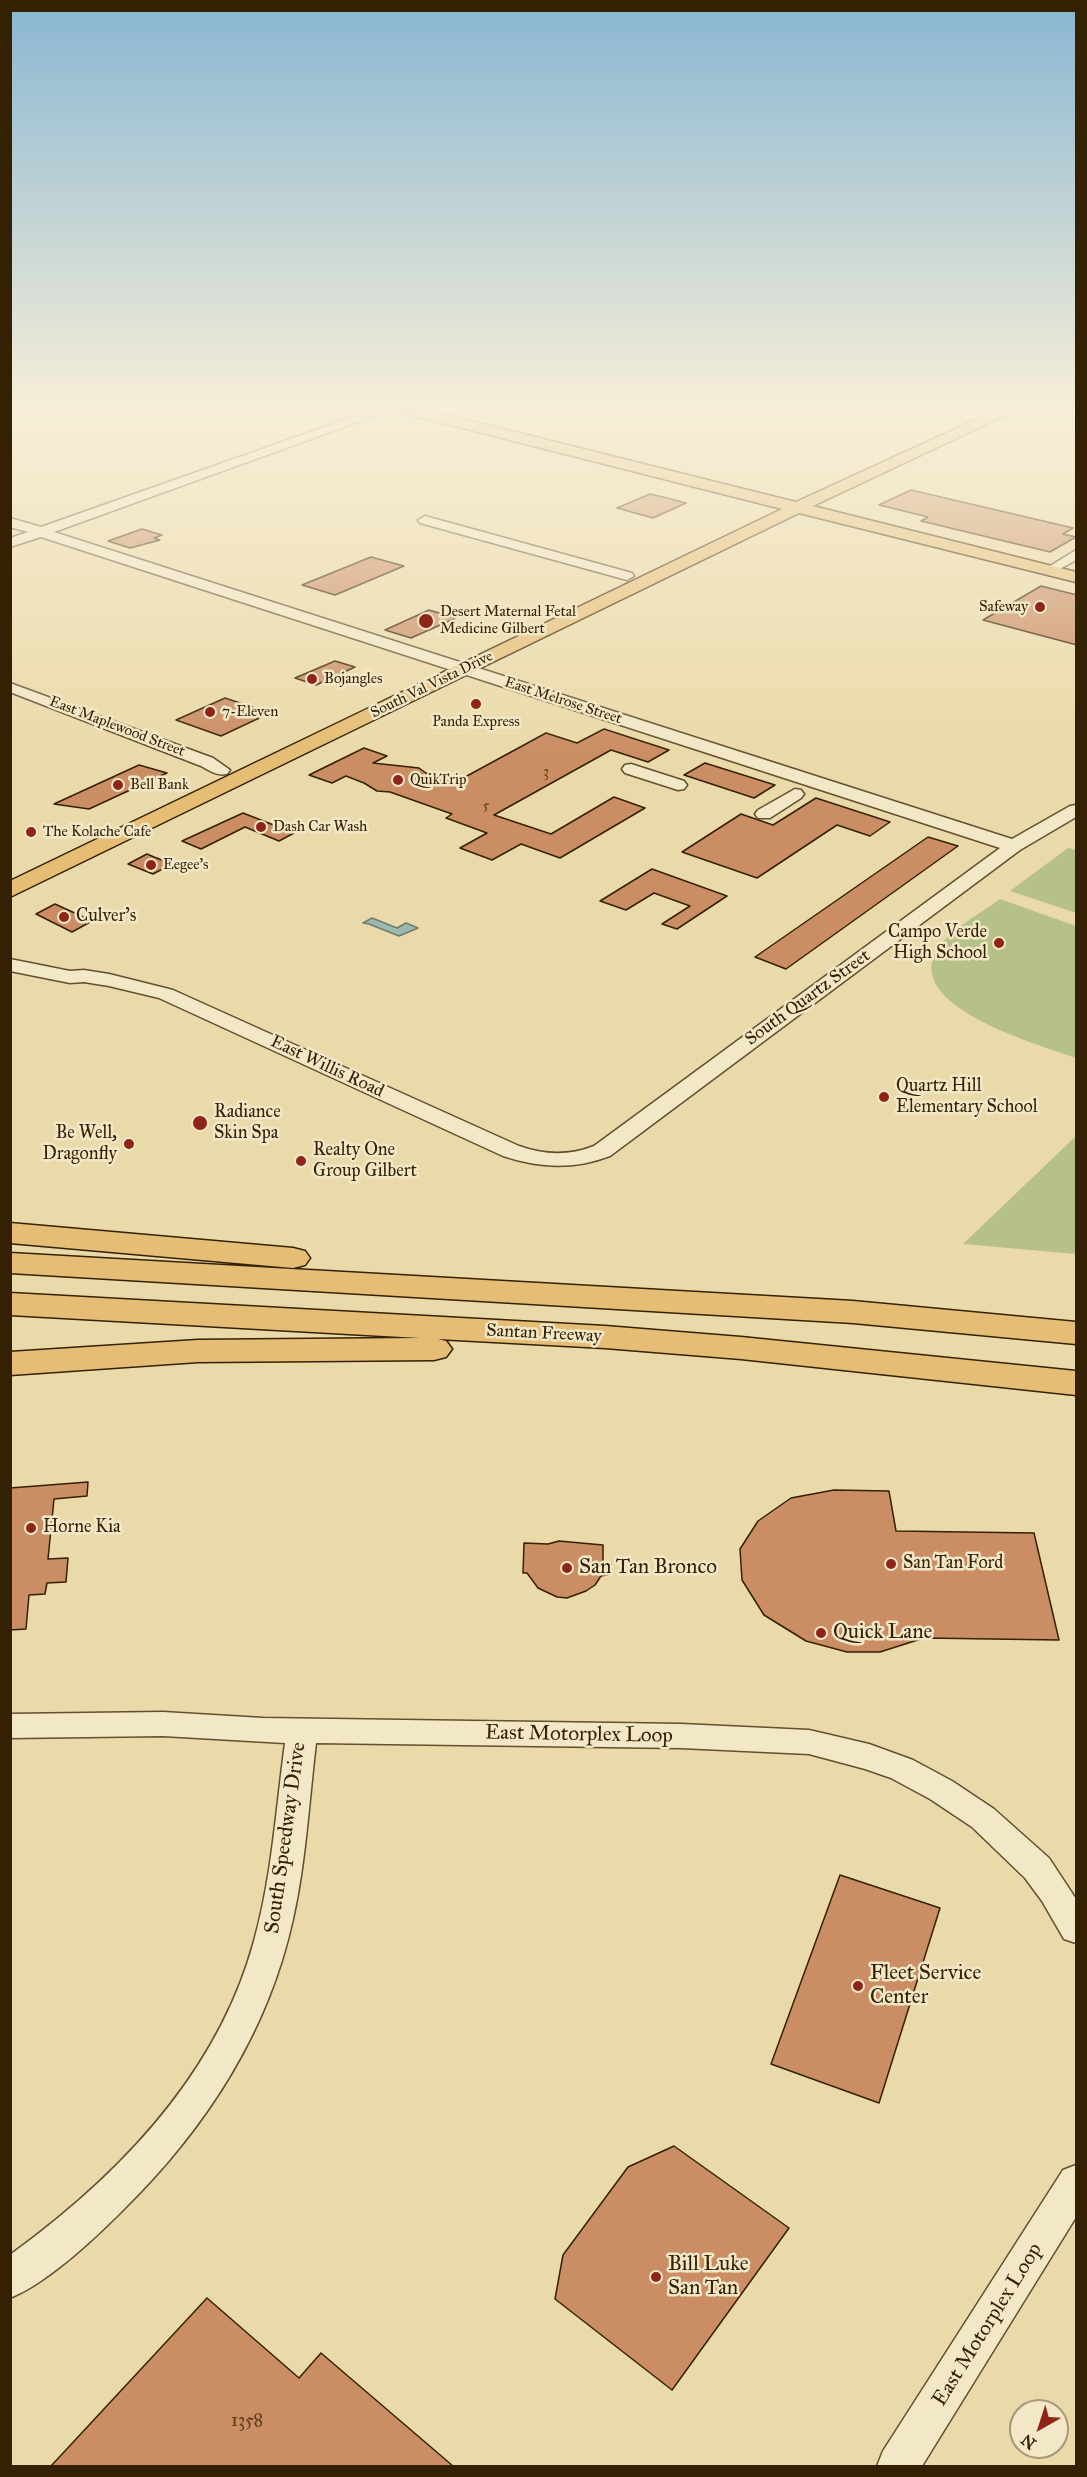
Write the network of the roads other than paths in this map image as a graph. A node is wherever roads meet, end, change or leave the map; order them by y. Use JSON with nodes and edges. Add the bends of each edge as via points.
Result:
{"nodes":[{"id":1,"x":10,"y":522,"type":"edge"},
{"id":2,"x":70,"y":522,"type":"edge"},
{"id":3,"x":431,"y":522,"type":"edge"},
{"id":4,"x":750,"y":522,"type":"edge"},
{"id":5,"x":757,"y":522,"type":"edge"},
{"id":6,"x":869,"y":522,"type":"edge"},
{"id":7,"x":41,"y":532,"type":"junction"},
{"id":8,"x":10,"y":543,"type":"edge"},
{"id":9,"x":1077,"y":554,"type":"edge"},
{"id":10,"x":1062,"y":568,"type":"edge"},
{"id":11,"x":627,"y":576,"type":"junction"},
{"id":12,"x":1077,"y":578,"type":"edge"},
{"id":13,"x":646,"y":581,"type":"junction"},
{"id":14,"x":453,"y":666,"type":"junction"},
{"id":15,"x":12,"y":687,"type":"dead end"},
{"id":16,"x":631,"y":769,"type":"dead end"},
{"id":17,"x":232,"y":774,"type":"junction"},
{"id":18,"x":678,"y":785,"type":"dead end"},
{"id":19,"x":795,"y":794,"type":"dead end"},
{"id":20,"x":1077,"y":810,"type":"edge"},
{"id":21,"x":764,"y":814,"type":"dead end"},
{"id":22,"x":1014,"y":846,"type":"junction"},
{"id":23,"x":10,"y":870,"type":"edge"},
{"id":24,"x":10,"y":890,"type":"edge"},
{"id":25,"x":10,"y":952,"type":"edge"},
{"id":26,"x":10,"y":965,"type":"edge"},
{"id":27,"x":84,"y":976,"type":"junction"},
{"id":28,"x":568,"y":1160,"type":"joint"},
{"id":29,"x":10,"y":1233,"type":"edge"},
{"id":30,"x":10,"y":1263,"type":"edge"},
{"id":31,"x":10,"y":1304,"type":"edge"},
{"id":32,"x":853,"y":1312,"type":"junction"},
{"id":33,"x":1077,"y":1334,"type":"edge"},
{"id":34,"x":741,"y":1348,"type":"junction"},
{"id":35,"x":10,"y":1364,"type":"edge"},
{"id":36,"x":1077,"y":1383,"type":"edge"},
{"id":37,"x":10,"y":1726,"type":"edge"},
{"id":38,"x":302,"y":1731,"type":"junction"},
{"id":39,"x":1077,"y":1929,"type":"edge"},
{"id":40,"x":1077,"y":2183,"type":"edge"},
{"id":41,"x":10,"y":2280,"type":"edge"},
{"id":42,"x":898,"y":2466,"type":"edge"}],
"edges":[{"from":1,"to":7,"type":"street","name":"East Melrose Street"},
{"from":2,"to":7,"type":"street"},
{"from":3,"to":11,"type":"street"},
{"from":4,"to":11,"type":"main road","name":"South Val Vista Drive"},
{"from":5,"to":13,"type":"main road","name":"South Val Vista Drive"},
{"from":6,"to":10,"type":"main road"},
{"from":7,"to":8,"type":"street"},
{"from":7,"to":14,"type":"street","name":"East Melrose Street"},
{"from":9,"to":10,"type":"street"},
{"from":10,"to":12,"type":"main road"},
{"from":11,"to":13,"type":"main road"},
{"from":11,"to":14,"type":"main road","name":"South Val Vista Drive"},
{"from":13,"to":14,"type":"main road","name":"South Val Vista Drive"},
{"from":14,"to":17,"type":"main road","name":"South Val Vista Drive"},
{"from":14,"to":22,"type":"street","name":"East Melrose Street"},
{"from":15,"to":17,"type":"street","name":"East Maplewood Street"},
{"from":16,"to":18,"type":"street"},
{"from":17,"to":23,"type":"main road","name":"South Val Vista Drive"},
{"from":17,"to":24,"type":"main road","name":"South Val Vista Drive"},
{"from":19,"to":21,"type":"street"},
{"from":20,"to":22,"type":"street","name":"South Quartz Street"},
{"from":22,"to":28,"type":"street","name":"South Quartz Street","via":[[602,1151]]},
{"from":25,"to":27,"type":"street","name":"East Willis Road","via":[[77,969]]},
{"from":26,"to":27,"type":"street","name":"East Willis Road","via":[[70,977]]},
{"from":27,"to":28,"type":"street","name":"East Willis Road","via":[[166,994],[511,1151],[533,1158]]},
{"from":29,"to":32,"type":"highway","via":[[769,1295]]},
{"from":30,"to":32,"type":"highway"},
{"from":31,"to":34,"type":"highway","name":"Santan Freeway"},
{"from":32,"to":33,"type":"highway"},
{"from":34,"to":35,"type":"highway","via":[[666,1354],[533,1347],[198,1351]]},
{"from":34,"to":36,"type":"highway","name":"Santan Freeway"},
{"from":37,"to":38,"type":"street","name":"East Motorplex Loop","via":[[163,1724]]},
{"from":38,"to":39,"type":"street","name":"East Motorplex Loop","via":[[681,1736],[809,1742],[843,1750],[902,1769],[983,1818],[1037,1868]]},
{"from":38,"to":41,"type":"street","name":"South Speedway Drive","via":[[278,1910],[261,1976],[225,2055],[184,2117],[126,2185],[94,2216]]},
{"from":40,"to":42,"type":"street","name":"East Motorplex Loop"}]}
